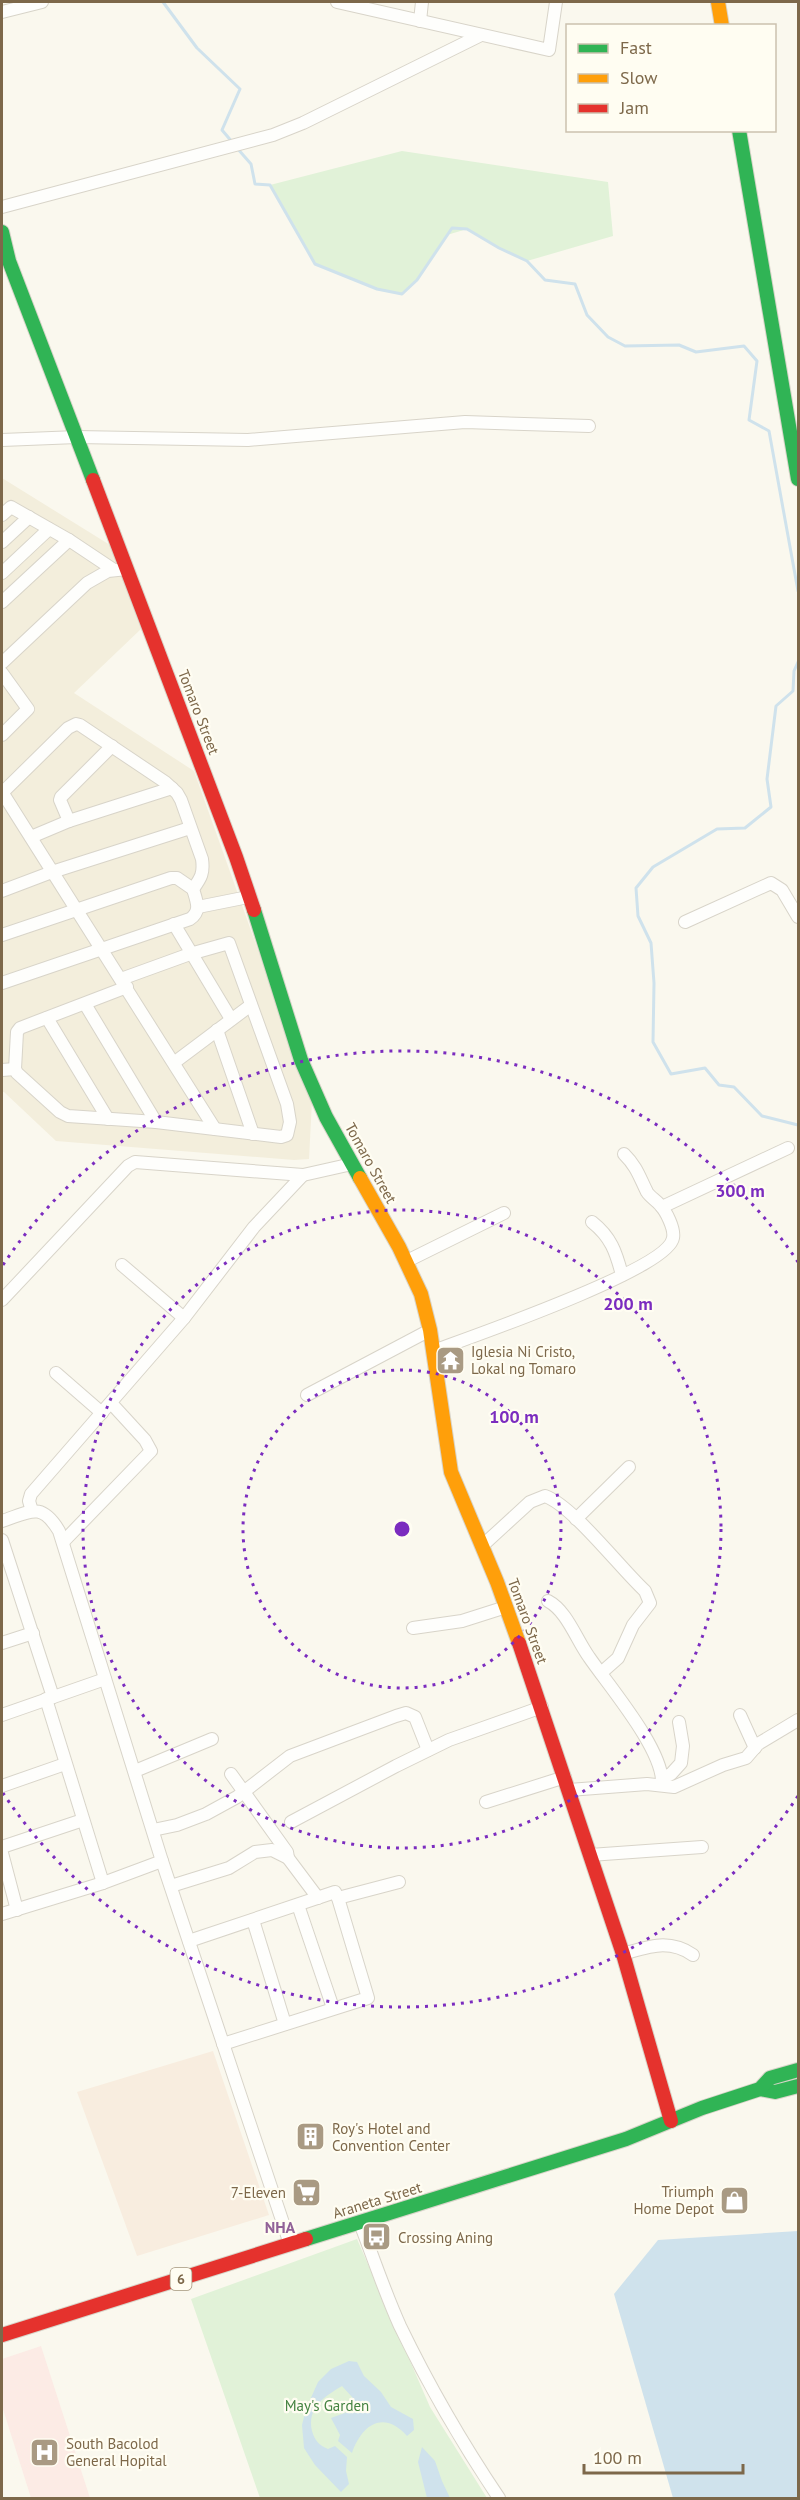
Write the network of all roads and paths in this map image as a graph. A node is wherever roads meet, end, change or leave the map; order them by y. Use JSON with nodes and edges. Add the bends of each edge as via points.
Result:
{"nodes":[{"id":1,"x":42,"y":2,"type":"edge"},
{"id":2,"x":337,"y":2,"type":"edge"},
{"id":3,"x":422,"y":2,"type":"edge"},
{"id":4,"x":556,"y":2,"type":"edge"},
{"id":5,"x":718,"y":2,"type":"edge"},
{"id":6,"x":726,"y":2,"type":"edge"},
{"id":7,"x":2,"y":12,"type":"edge"},
{"id":8,"x":420,"y":21,"type":"junction"},
{"id":9,"x":722,"y":24,"type":"edge"},
{"id":10,"x":730,"y":24,"type":"edge"},
{"id":11,"x":481,"y":35,"type":"junction"},
{"id":12,"x":740,"y":132,"type":"edge"},
{"id":13,"x":748,"y":132,"type":"edge"},
{"id":14,"x":2,"y":207,"type":"edge"},
{"id":15,"x":2,"y":232,"type":"edge"},
{"id":16,"x":589,"y":426,"type":"dead end"},
{"id":17,"x":798,"y":432,"type":"edge"},
{"id":18,"x":77,"y":437,"type":"junction"},
{"id":19,"x":2,"y":440,"type":"edge"},
{"id":20,"x":798,"y":479,"type":"edge"},
{"id":21,"x":2,"y":515,"type":"edge"},
{"id":22,"x":29,"y":517,"type":"junction"},
{"id":23,"x":49,"y":529,"type":"junction"},
{"id":24,"x":69,"y":540,"type":"junction"},
{"id":25,"x":2,"y":542,"type":"edge"},
{"id":26,"x":121,"y":570,"type":"junction"},
{"id":27,"x":2,"y":573,"type":"edge"},
{"id":28,"x":2,"y":602,"type":"edge"},
{"id":29,"x":2,"y":663,"type":"edge"},
{"id":30,"x":3,"y":678,"type":"edge"},
{"id":31,"x":2,"y":735,"type":"edge"},
{"id":32,"x":112,"y":746,"type":"junction"},
{"id":33,"x":172,"y":788,"type":"junction"},
{"id":34,"x":2,"y":792,"type":"edge"},
{"id":35,"x":69,"y":821,"type":"junction"},
{"id":36,"x":190,"y":828,"type":"junction"},
{"id":37,"x":31,"y":837,"type":"junction"},
{"id":38,"x":52,"y":872,"type":"junction"},
{"id":39,"x":193,"y":888,"type":"junction"},
{"id":40,"x":2,"y":891,"type":"edge"},
{"id":41,"x":248,"y":897,"type":"junction"},
{"id":42,"x":198,"y":907,"type":"junction"},
{"id":43,"x":78,"y":908,"type":"junction"},
{"id":44,"x":798,"y":916,"type":"edge"},
{"id":45,"x":685,"y":922,"type":"dead end"},
{"id":46,"x":174,"y":924,"type":"junction"},
{"id":47,"x":2,"y":935,"type":"edge"},
{"id":48,"x":102,"y":949,"type":"junction"},
{"id":49,"x":190,"y":954,"type":"junction"},
{"id":50,"x":2,"y":983,"type":"edge"},
{"id":51,"x":124,"y":983,"type":"junction"},
{"id":52,"x":85,"y":1004,"type":"junction"},
{"id":53,"x":251,"y":1005,"type":"junction"},
{"id":54,"x":47,"y":1018,"type":"junction"},
{"id":55,"x":231,"y":1018,"type":"junction"},
{"id":56,"x":217,"y":1030,"type":"junction"},
{"id":57,"x":175,"y":1062,"type":"junction"},
{"id":58,"x":15,"y":1069,"type":"junction"},
{"id":59,"x":2,"y":1070,"type":"edge"},
{"id":60,"x":108,"y":1119,"type":"junction"},
{"id":61,"x":156,"y":1122,"type":"junction"},
{"id":62,"x":215,"y":1129,"type":"junction"},
{"id":63,"x":253,"y":1134,"type":"junction"},
{"id":64,"x":788,"y":1148,"type":"dead end"},
{"id":65,"x":624,"y":1154,"type":"dead end"},
{"id":66,"x":352,"y":1164,"type":"junction"},
{"id":67,"x":303,"y":1175,"type":"junction"},
{"id":68,"x":662,"y":1207,"type":"junction"},
{"id":69,"x":504,"y":1213,"type":"dead end"},
{"id":70,"x":592,"y":1222,"type":"dead end"},
{"id":71,"x":407,"y":1261,"type":"junction"},
{"id":72,"x":122,"y":1265,"type":"dead end"},
{"id":73,"x":622,"y":1275,"type":"junction"},
{"id":74,"x":2,"y":1300,"type":"edge"},
{"id":75,"x":184,"y":1318,"type":"junction"},
{"id":76,"x":430,"y":1330,"type":"junction"},
{"id":77,"x":433,"y":1351,"type":"junction"},
{"id":78,"x":57,"y":1372,"type":"dead end"},
{"id":79,"x":307,"y":1395,"type":"dead end"},
{"id":80,"x":111,"y":1403,"type":"junction"},
{"id":81,"x":102,"y":1413,"type":"junction"},
{"id":82,"x":629,"y":1467,"type":"dead end"},
{"id":83,"x":32,"y":1511,"type":"junction"},
{"id":84,"x":576,"y":1519,"type":"junction"},
{"id":85,"x":2,"y":1521,"type":"edge"},
{"id":86,"x":2,"y":1540,"type":"edge"},
{"id":87,"x":63,"y":1542,"type":"junction"},
{"id":88,"x":482,"y":1546,"type":"junction"},
{"id":89,"x":7,"y":1578,"type":"edge"},
{"id":90,"x":548,"y":1601,"type":"dead end"},
{"id":91,"x":506,"y":1607,"type":"junction"},
{"id":92,"x":413,"y":1628,"type":"dead end"},
{"id":93,"x":33,"y":1633,"type":"junction"},
{"id":94,"x":2,"y":1642,"type":"edge"},
{"id":95,"x":602,"y":1673,"type":"junction"},
{"id":96,"x":105,"y":1679,"type":"junction"},
{"id":97,"x":49,"y":1698,"type":"junction"},
{"id":98,"x":542,"y":1707,"type":"junction"},
{"id":99,"x":2,"y":1715,"type":"edge"},
{"id":100,"x":740,"y":1715,"type":"dead end"},
{"id":101,"x":798,"y":1720,"type":"edge"},
{"id":102,"x":679,"y":1722,"type":"dead end"},
{"id":103,"x":212,"y":1739,"type":"dead end"},
{"id":104,"x":755,"y":1748,"type":"junction"},
{"id":105,"x":428,"y":1750,"type":"junction"},
{"id":106,"x":65,"y":1764,"type":"junction"},
{"id":107,"x":135,"y":1771,"type":"junction"},
{"id":108,"x":231,"y":1773,"type":"dead end"},
{"id":109,"x":662,"y":1781,"type":"junction"},
{"id":110,"x":566,"y":1783,"type":"junction"},
{"id":111,"x":2,"y":1786,"type":"edge"},
{"id":112,"x":244,"y":1791,"type":"junction"},
{"id":113,"x":486,"y":1802,"type":"dead end"},
{"id":114,"x":83,"y":1820,"type":"junction"},
{"id":115,"x":291,"y":1822,"type":"dead end"},
{"id":116,"x":153,"y":1830,"type":"junction"},
{"id":117,"x":2,"y":1847,"type":"edge"},
{"id":118,"x":702,"y":1847,"type":"dead end"},
{"id":119,"x":2,"y":1853,"type":"edge"},
{"id":120,"x":590,"y":1855,"type":"junction"},
{"id":121,"x":288,"y":1858,"type":"junction"},
{"id":122,"x":162,"y":1862,"type":"junction"},
{"id":123,"x":104,"y":1882,"type":"junction"},
{"id":124,"x":399,"y":1882,"type":"dead end"},
{"id":125,"x":171,"y":1887,"type":"junction"},
{"id":126,"x":318,"y":1898,"type":"junction"},
{"id":127,"x":338,"y":1898,"type":"junction"},
{"id":128,"x":298,"y":1905,"type":"junction"},
{"id":129,"x":17,"y":1910,"type":"junction"},
{"id":130,"x":2,"y":1914,"type":"edge"},
{"id":131,"x":253,"y":1920,"type":"junction"},
{"id":132,"x":189,"y":1941,"type":"junction"},
{"id":133,"x":623,"y":1954,"type":"junction"},
{"id":134,"x":693,"y":1955,"type":"dead end"},
{"id":135,"x":333,"y":2008,"type":"junction"},
{"id":136,"x":285,"y":2024,"type":"junction"},
{"id":137,"x":223,"y":2044,"type":"junction"},
{"id":138,"x":798,"y":2070,"type":"edge"},
{"id":139,"x":798,"y":2086,"type":"edge"},
{"id":140,"x":760,"y":2089,"type":"junction"},
{"id":141,"x":671,"y":2121,"type":"junction"},
{"id":142,"x":360,"y":2223,"type":"junction"},
{"id":143,"x":290,"y":2244,"type":"junction"},
{"id":144,"x":2,"y":2335,"type":"edge"},
{"id":145,"x":499,"y":2499,"type":"edge"}],
"edges":[{"from":1,"to":7,"type":"street"},
{"from":2,"to":8,"type":"street"},
{"from":3,"to":8,"type":"street"},
{"from":4,"to":11,"type":"street","via":[[549,50]]},
{"from":5,"to":9,"type":"main road"},
{"from":6,"to":10,"type":"main road"},
{"from":8,"to":11,"type":"street"},
{"from":11,"to":14,"type":"street","via":[[273,135]]},
{"from":12,"to":20,"type":"main road"},
{"from":13,"to":17,"type":"main road"},
{"from":15,"to":18,"type":"main road","name":"Tomaro Street","via":[[13,272]]},
{"from":16,"to":18,"type":"street","via":[[465,422],[248,440]]},
{"from":18,"to":19,"type":"street"},
{"from":18,"to":26,"type":"main road","name":"Tomaro Street"},
{"from":21,"to":22,"type":"street","via":[[11,507]]},
{"from":22,"to":23,"type":"street"},
{"from":22,"to":25,"type":"street"},
{"from":23,"to":24,"type":"street"},
{"from":23,"to":27,"type":"street"},
{"from":24,"to":26,"type":"street"},
{"from":24,"to":28,"type":"street"},
{"from":26,"to":29,"type":"street","via":[[97,575]]},
{"from":26,"to":41,"type":"main road","name":"Tomaro Street","via":[[206,777]]},
{"from":30,"to":31,"type":"street","via":[[28,709]]},
{"from":32,"to":33,"type":"street"},
{"from":32,"to":34,"type":"street","via":[[80,725],[72,725]]},
{"from":32,"to":35,"type":"street","via":[[61,797]]},
{"from":33,"to":35,"type":"street"},
{"from":33,"to":36,"type":"street","via":[[181,800]]},
{"from":34,"to":37,"type":"street"},
{"from":35,"to":37,"type":"street"},
{"from":36,"to":38,"type":"street"},
{"from":36,"to":39,"type":"street","via":[[203,868],[202,877]]},
{"from":37,"to":38,"type":"street"},
{"from":38,"to":40,"type":"street"},
{"from":38,"to":43,"type":"street"},
{"from":39,"to":42,"type":"street"},
{"from":39,"to":43,"type":"street","via":[[171,878]]},
{"from":41,"to":42,"type":"street"},
{"from":41,"to":66,"type":"main road","name":"Tomaro Street","via":[[301,1060]]},
{"from":42,"to":46,"type":"street","via":[[195,916]]},
{"from":43,"to":47,"type":"street"},
{"from":43,"to":48,"type":"street"},
{"from":44,"to":45,"type":"street","via":[[782,890],[771,883]]},
{"from":46,"to":48,"type":"street"},
{"from":46,"to":49,"type":"street"},
{"from":48,"to":50,"type":"street"},
{"from":48,"to":51,"type":"street"},
{"from":49,"to":51,"type":"street"},
{"from":49,"to":53,"type":"street","via":[[229,943]]},
{"from":49,"to":55,"type":"street"},
{"from":51,"to":52,"type":"street"},
{"from":51,"to":57,"type":"street"},
{"from":52,"to":54,"type":"street"},
{"from":52,"to":61,"type":"street"},
{"from":53,"to":55,"type":"street"},
{"from":53,"to":63,"type":"street","via":[[290,1122],[287,1135],[281,1137]]},
{"from":54,"to":58,"type":"street","via":[[17,1032]]},
{"from":54,"to":60,"type":"street"},
{"from":55,"to":56,"type":"street"},
{"from":56,"to":57,"type":"street"},
{"from":56,"to":63,"type":"street"},
{"from":57,"to":62,"type":"street"},
{"from":58,"to":59,"type":"street"},
{"from":58,"to":60,"type":"street","via":[[60,1112]]},
{"from":60,"to":61,"type":"street"},
{"from":61,"to":62,"type":"street"},
{"from":62,"to":63,"type":"street"},
{"from":64,"to":68,"type":"street"},
{"from":65,"to":68,"type":"street","via":[[637,1167],[651,1198]]},
{"from":66,"to":67,"type":"street"},
{"from":66,"to":71,"type":"main road","name":"Tomaro Street"},
{"from":67,"to":74,"type":"street","via":[[135,1162]]},
{"from":67,"to":75,"type":"street","via":[[254,1227]]},
{"from":68,"to":73,"type":"street","via":[[674,1235],[672,1243],[642,1267]]},
{"from":69,"to":71,"type":"street"},
{"from":70,"to":73,"type":"street","via":[[614,1246]]},
{"from":71,"to":76,"type":"main road","name":"Tomaro Street"},
{"from":72,"to":75,"type":"street"},
{"from":73,"to":77,"type":"street","via":[[553,1306]]},
{"from":75,"to":80,"type":"street"},
{"from":76,"to":77,"type":"main road","name":"Tomaro Street"},
{"from":76,"to":79,"type":"street"},
{"from":77,"to":88,"type":"main road","name":"Tomaro Street","via":[[451,1472]]},
{"from":78,"to":81,"type":"street"},
{"from":80,"to":81,"type":"street"},
{"from":80,"to":87,"type":"street","via":[[151,1451]]},
{"from":81,"to":83,"type":"street","via":[[31,1494]]},
{"from":82,"to":84,"type":"street"},
{"from":83,"to":85,"type":"street"},
{"from":83,"to":87,"type":"street","via":[[46,1512]]},
{"from":84,"to":88,"type":"street","via":[[554,1499],[536,1498]]},
{"from":84,"to":95,"type":"street","via":[[650,1597],[618,1658]]},
{"from":86,"to":89,"type":"street"},
{"from":87,"to":96,"type":"street"},
{"from":88,"to":91,"type":"main road","name":"Tomaro Street"},
{"from":89,"to":93,"type":"street"},
{"from":90,"to":95,"type":"street","via":[[557,1607]]},
{"from":91,"to":92,"type":"street","via":[[462,1621]]},
{"from":91,"to":98,"type":"main road","name":"Tomaro Street"},
{"from":93,"to":94,"type":"street"},
{"from":93,"to":97,"type":"street"},
{"from":95,"to":109,"type":"street","via":[[654,1755]]},
{"from":96,"to":97,"type":"street"},
{"from":96,"to":107,"type":"street"},
{"from":97,"to":99,"type":"street"},
{"from":97,"to":106,"type":"street"},
{"from":98,"to":105,"type":"street"},
{"from":98,"to":110,"type":"main road","name":"Tomaro Street"},
{"from":100,"to":104,"type":"street"},
{"from":101,"to":104,"type":"street"},
{"from":102,"to":109,"type":"street","via":[[681,1763]]},
{"from":103,"to":107,"type":"street"},
{"from":104,"to":109,"type":"street","via":[[739,1761],[674,1787],[666,1787]]},
{"from":105,"to":112,"type":"street","via":[[418,1722],[406,1713],[290,1756]]},
{"from":105,"to":115,"type":"street"},
{"from":106,"to":111,"type":"street"},
{"from":106,"to":114,"type":"street"},
{"from":107,"to":116,"type":"street"},
{"from":108,"to":112,"type":"street"},
{"from":109,"to":110,"type":"street"},
{"from":110,"to":113,"type":"street"},
{"from":110,"to":120,"type":"main road","name":"Tomaro Street"},
{"from":112,"to":116,"type":"street","via":[[206,1814]]},
{"from":112,"to":121,"type":"street","via":[[288,1852]]},
{"from":114,"to":117,"type":"street"},
{"from":114,"to":123,"type":"street"},
{"from":116,"to":122,"type":"street"},
{"from":118,"to":120,"type":"street"},
{"from":119,"to":129,"type":"street"},
{"from":120,"to":133,"type":"main road","name":"Tomaro Street"},
{"from":121,"to":125,"type":"street","via":[[272,1850],[255,1852],[229,1868]]},
{"from":121,"to":126,"type":"street"},
{"from":122,"to":123,"type":"street"},
{"from":122,"to":125,"type":"street"},
{"from":123,"to":129,"type":"street"},
{"from":124,"to":127,"type":"street"},
{"from":125,"to":132,"type":"street"},
{"from":126,"to":127,"type":"street","via":[[334,1892]]},
{"from":126,"to":128,"type":"street"},
{"from":127,"to":135,"type":"street","via":[[368,1998]]},
{"from":128,"to":131,"type":"street"},
{"from":128,"to":135,"type":"street"},
{"from":129,"to":130,"type":"street"},
{"from":131,"to":132,"type":"street"},
{"from":131,"to":136,"type":"street"},
{"from":132,"to":137,"type":"street"},
{"from":133,"to":134,"type":"street","via":[[662,1944]]},
{"from":133,"to":141,"type":"main road","name":"Tomaro Street"},
{"from":135,"to":136,"type":"street"},
{"from":136,"to":137,"type":"street"},
{"from":137,"to":143,"type":"street"},
{"from":138,"to":140,"type":"main road","name":"Araneta Street","number":"6","via":[[770,2078]]},
{"from":139,"to":140,"type":"main road","name":"Araneta Street","number":"6","via":[[775,2092]]},
{"from":140,"to":141,"type":"main road","name":"Araneta Street","number":"6"},
{"from":141,"to":142,"type":"main road","name":"Araneta Street","number":"6","via":[[626,2139]]},
{"from":142,"to":143,"type":"main road","name":"Araneta Street","number":"6"},
{"from":142,"to":145,"type":"street","via":[[405,2335],[436,2397]]},
{"from":143,"to":144,"type":"main road","name":"Araneta Street","number":"6"}]}
